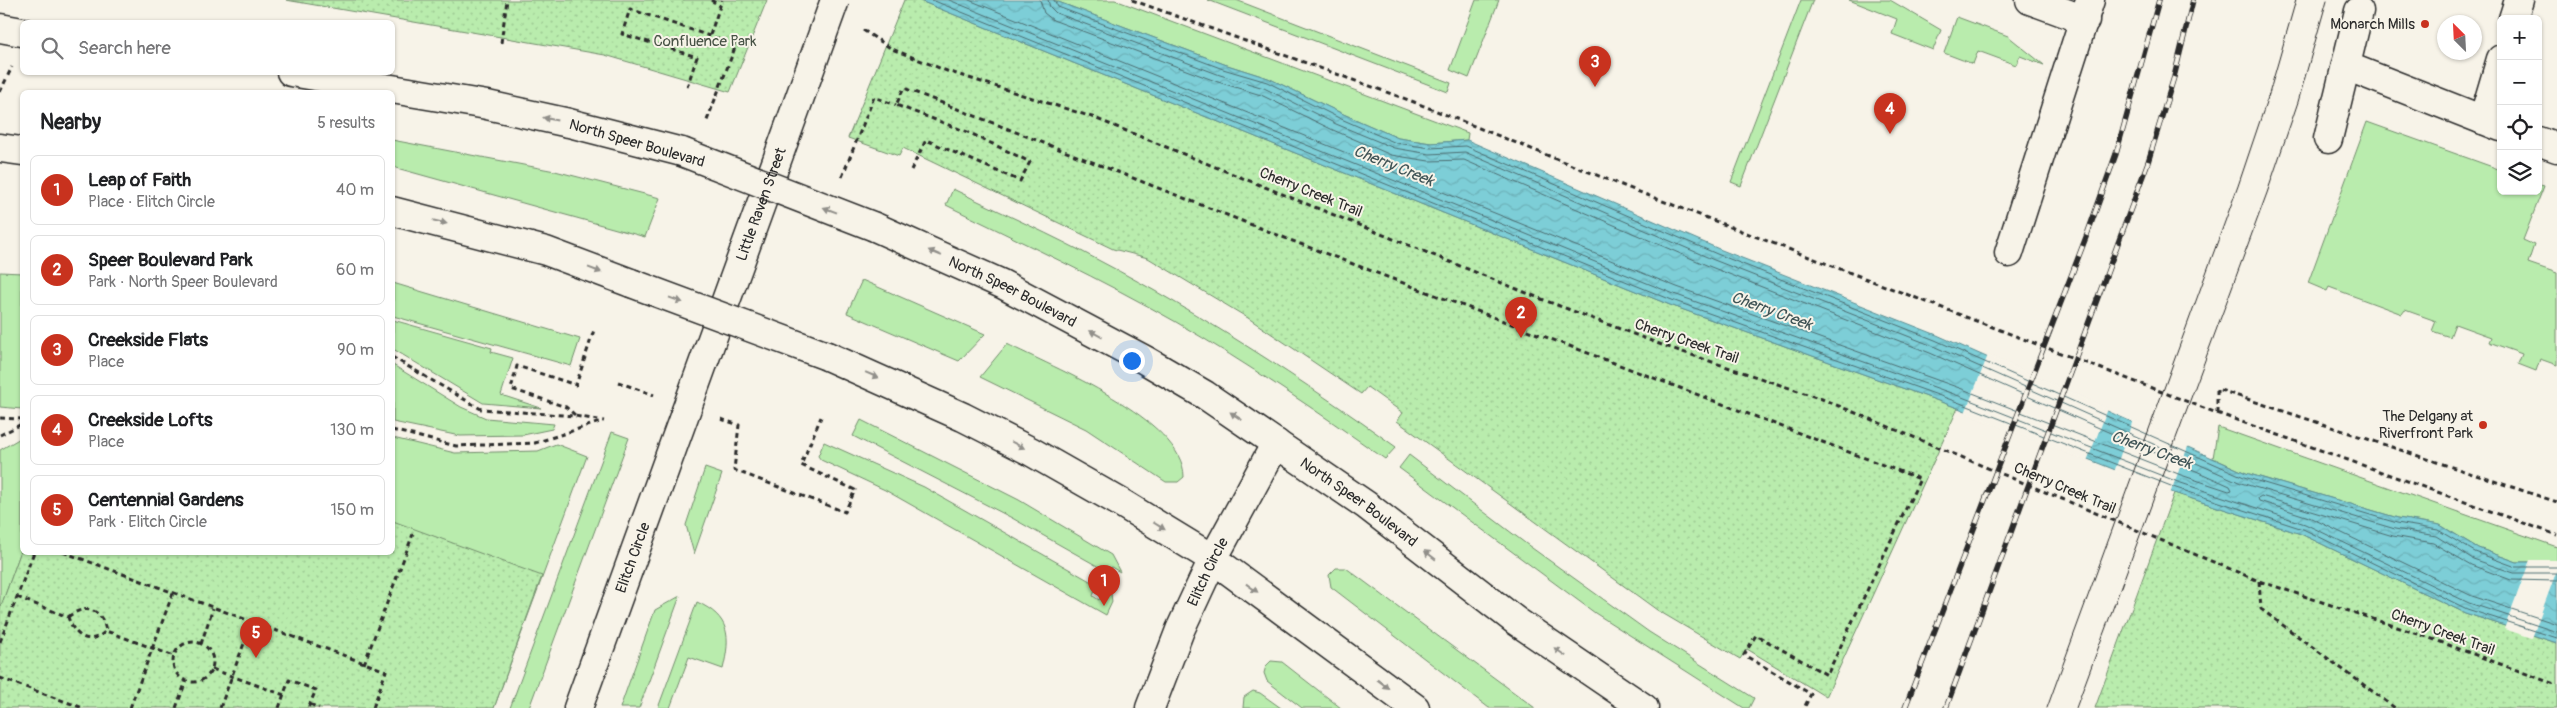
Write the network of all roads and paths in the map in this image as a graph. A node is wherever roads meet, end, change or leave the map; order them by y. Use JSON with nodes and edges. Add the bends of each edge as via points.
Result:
{"nodes":[{"id":1,"x":507,"y":0,"type":"edge"},
{"id":2,"x":711,"y":0,"type":"edge"},
{"id":3,"x":722,"y":0,"type":"edge"},
{"id":4,"x":835,"y":0,"type":"edge"},
{"id":5,"x":1132,"y":0,"type":"edge"},
{"id":6,"x":2030,"y":0,"type":"edge"},
{"id":7,"x":2519,"y":0,"type":"edge"},
{"id":8,"x":720,"y":6,"type":"junction"},
{"id":9,"x":2088,"y":10,"type":"edge"},
{"id":10,"x":2359,"y":11,"type":"dead end"},
{"id":11,"x":2514,"y":15,"type":"edge"},
{"id":12,"x":860,"y":27,"type":"dead end"},
{"id":13,"x":0,"y":28,"type":"edge"},
{"id":14,"x":20,"y":32,"type":"edge"},
{"id":15,"x":710,"y":35,"type":"junction"},
{"id":16,"x":500,"y":43,"type":"dead end"},
{"id":17,"x":2501,"y":60,"type":"edge"},
{"id":18,"x":2346,"y":66,"type":"junction"},
{"id":19,"x":309,"y":75,"type":"edge"},
{"id":20,"x":687,"y":87,"type":"dead end"},
{"id":21,"x":896,"y":105,"type":"junction"},
{"id":22,"x":2492,"y":123,"type":"edge"},
{"id":23,"x":702,"y":132,"type":"dead end"},
{"id":24,"x":2328,"y":139,"type":"dead end"},
{"id":25,"x":2542,"y":142,"type":"edge"},
{"id":26,"x":0,"y":148,"type":"edge"},
{"id":27,"x":2557,"y":148,"type":"edge"},
{"id":28,"x":20,"y":151,"type":"edge"},
{"id":29,"x":911,"y":170,"type":"dead end"},
{"id":30,"x":841,"y":179,"type":"dead end"},
{"id":31,"x":395,"y":212,"type":"edge"},
{"id":32,"x":2010,"y":252,"type":"dead end"},
{"id":33,"x":594,"y":330,"type":"dead end"},
{"id":34,"x":395,"y":359,"type":"edge"},
{"id":35,"x":688,"y":407,"type":"joint"},
{"id":36,"x":2217,"y":414,"type":"junction"},
{"id":37,"x":575,"y":416,"type":"junction"},
{"id":38,"x":821,"y":416,"type":"dead end"},
{"id":39,"x":0,"y":418,"type":"edge"},
{"id":40,"x":20,"y":419,"type":"edge"},
{"id":41,"x":20,"y":425,"type":"edge"},
{"id":42,"x":739,"y":425,"type":"dead end"},
{"id":43,"x":395,"y":431,"type":"edge"},
{"id":44,"x":0,"y":435,"type":"edge"},
{"id":45,"x":1276,"y":443,"type":"junction"},
{"id":46,"x":2557,"y":502,"type":"edge"},
{"id":47,"x":413,"y":534,"type":"dead end"},
{"id":48,"x":2557,"y":534,"type":"edge"},
{"id":49,"x":33,"y":555,"type":"edge"},
{"id":50,"x":71,"y":555,"type":"edge"},
{"id":51,"x":1213,"y":559,"type":"junction"},
{"id":52,"x":2260,"y":581,"type":"junction"},
{"id":53,"x":173,"y":593,"type":"junction"},
{"id":54,"x":17,"y":597,"type":"junction"},
{"id":55,"x":213,"y":608,"type":"junction"},
{"id":56,"x":68,"y":617,"type":"junction"},
{"id":57,"x":252,"y":622,"type":"junction"},
{"id":58,"x":106,"y":632,"type":"junction"},
{"id":59,"x":0,"y":642,"type":"edge"},
{"id":60,"x":201,"y":644,"type":"junction"},
{"id":61,"x":152,"y":648,"type":"junction"},
{"id":62,"x":174,"y":656,"type":"junction"},
{"id":63,"x":364,"y":664,"type":"junction"},
{"id":64,"x":212,"y":669,"type":"junction"},
{"id":65,"x":231,"y":676,"type":"junction"},
{"id":66,"x":0,"y":678,"type":"edge"},
{"id":67,"x":186,"y":681,"type":"junction"},
{"id":68,"x":2557,"y":685,"type":"edge"},
{"id":69,"x":284,"y":695,"type":"junction"},
{"id":70,"x":309,"y":706,"type":"edge"},
{"id":71,"x":83,"y":708,"type":"edge"},
{"id":72,"x":130,"y":708,"type":"edge"},
{"id":73,"x":176,"y":708,"type":"edge"},
{"id":74,"x":220,"y":708,"type":"edge"},
{"id":75,"x":279,"y":708,"type":"edge"},
{"id":76,"x":319,"y":708,"type":"edge"},
{"id":77,"x":373,"y":708,"type":"edge"},
{"id":78,"x":578,"y":708,"type":"edge"},
{"id":79,"x":1150,"y":708,"type":"edge"},
{"id":80,"x":1415,"y":708,"type":"edge"},
{"id":81,"x":1644,"y":708,"type":"edge"},
{"id":82,"x":1804,"y":708,"type":"edge"},
{"id":83,"x":2395,"y":708,"type":"edge"}],
"edges":[{"from":1,"to":16,"type":"path"},
{"from":2,"to":8,"type":"path"},
{"from":3,"to":8,"type":"path"},
{"from":4,"to":35,"type":"main road","name":"Little Raven Street","bridge":true},
{"from":5,"to":36,"type":"path","via":[[1414,102]]},
{"from":6,"to":9,"type":"main road"},
{"from":7,"to":11,"type":"main road"},
{"from":8,"to":15,"type":"path"},
{"from":9,"to":32,"type":"main road"},
{"from":10,"to":18,"type":"main road"},
{"from":12,"to":52,"type":"path","name":"Cherry Creek Trail","via":[[892,49],[947,71],[1092,117],[1662,345],[1822,398]]},
{"from":13,"to":14,"type":"main road"},
{"from":15,"to":20,"type":"path","via":[[630,9],[622,34],[696,57]]},
{"from":15,"to":23,"type":"path","via":[[736,44]]},
{"from":17,"to":22,"type":"main road"},
{"from":18,"to":22,"type":"main road"},
{"from":18,"to":24,"type":"main road"},
{"from":45,"to":19,"type":"main road","name":"North Speer Boulevard","one_way":true,"bridge":true,"via":[[1205,395],[1002,284],[875,227],[682,152],[487,105]]},
{"from":21,"to":29,"type":"path","via":[[970,133],[1030,162],[1020,181],[926,140]]},
{"from":21,"to":30,"type":"path","via":[[874,97]]},
{"from":21,"to":82,"type":"path","via":[[904,88],[1303,245],[1920,479],[1827,675],[1756,635],[1744,655],[1811,694]]},
{"from":25,"to":27,"type":"main road"},
{"from":26,"to":28,"type":"main road"},
{"from":31,"to":51,"type":"main road","one_way":true,"bridge":true,"via":[[546,251],[827,356],[898,386],[1030,451]]},
{"from":33,"to":37,"type":"path","via":[[576,385],[517,366],[511,389],[566,407]]},
{"from":34,"to":37,"type":"path","via":[[481,409]]},
{"from":35,"to":78,"type":"main road","name":"Elitch Circle"},
{"from":36,"to":46,"type":"path","via":[[2217,390]]},
{"from":36,"to":48,"type":"path"},
{"from":37,"to":43,"type":"path","via":[[604,421],[535,443],[456,446]]},
{"from":38,"to":42,"type":"path","via":[[801,465],[855,490],[845,512],[734,470]]},
{"from":39,"to":40,"type":"path"},
{"from":41,"to":44,"type":"path"},
{"from":45,"to":51,"type":"main road","name":"Elitch Circle"},
{"from":81,"to":45,"type":"main road","name":"North Speer Boulevard","one_way":true,"via":[[1516,621],[1366,505]]},
{"from":47,"to":63,"type":"path"},
{"from":49,"to":54,"type":"path"},
{"from":50,"to":53,"type":"path"},
{"from":51,"to":79,"type":"main road","name":"Elitch Circle"},
{"from":51,"to":80,"type":"main road","one_way":true},
{"from":52,"to":68,"type":"path","name":"Cherry Creek Trail"},
{"from":52,"to":83,"type":"path","via":[[2261,609]]},
{"from":53,"to":55,"type":"path"},
{"from":53,"to":61,"type":"path"},
{"from":54,"to":56,"type":"path"},
{"from":54,"to":59,"type":"path"},
{"from":55,"to":57,"type":"path"},
{"from":55,"to":60,"type":"path"},
{"from":56,"to":58,"type":"path","via":[[74,632],[86,639]]},
{"from":56,"to":58,"type":"path","via":[[85,608],[91,609],[101,616]]},
{"from":57,"to":63,"type":"path"},
{"from":57,"to":65,"type":"path"},
{"from":58,"to":61,"type":"path"},
{"from":60,"to":62,"type":"path","via":[[194,642],[182,646]]},
{"from":60,"to":64,"type":"path","via":[[210,652]]},
{"from":61,"to":62,"type":"path"},
{"from":61,"to":72,"type":"path"},
{"from":62,"to":67,"type":"path","via":[[174,669]]},
{"from":63,"to":77,"type":"path","via":[[386,671]]},
{"from":64,"to":65,"type":"path"},
{"from":64,"to":67,"type":"path","via":[[201,680]]},
{"from":65,"to":69,"type":"path"},
{"from":65,"to":74,"type":"path"},
{"from":66,"to":71,"type":"path"},
{"from":67,"to":73,"type":"path"},
{"from":69,"to":70,"type":"path","via":[[289,680],[316,690]]},
{"from":69,"to":75,"type":"path"},
{"from":70,"to":76,"type":"path"}]}
